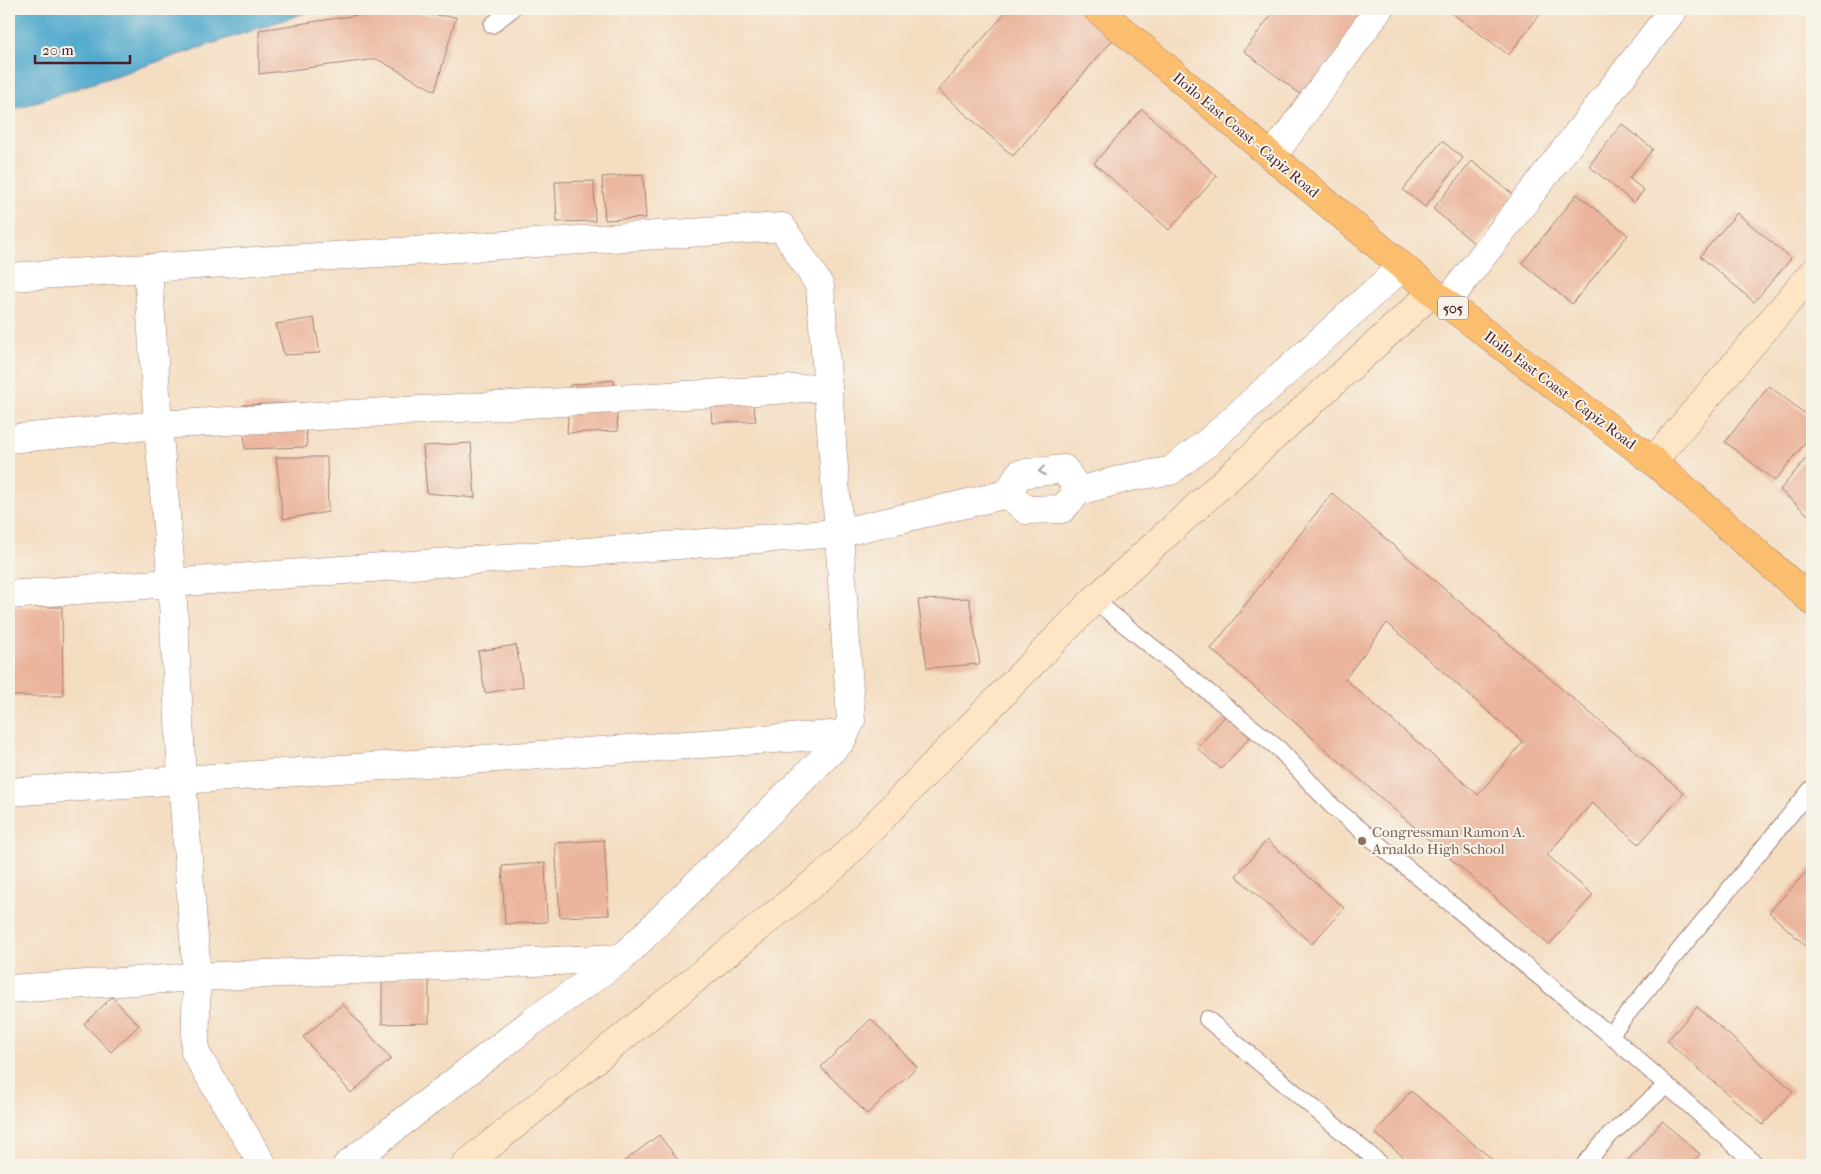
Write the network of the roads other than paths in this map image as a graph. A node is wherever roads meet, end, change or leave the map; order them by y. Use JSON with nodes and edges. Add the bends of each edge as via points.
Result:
{"nodes":[{"id":1,"x":512,"y":9,"type":"edge"},
{"id":2,"x":1098,"y":9,"type":"edge"},
{"id":3,"x":1379,"y":9,"type":"edge"},
{"id":4,"x":1674,"y":9,"type":"edge"},
{"id":5,"x":492,"y":25,"type":"dead end"},
{"id":6,"x":1272,"y":157,"type":"junction"},
{"id":7,"x":1402,"y":267,"type":"junction"},
{"id":8,"x":148,"y":268,"type":"junction"},
{"id":9,"x":9,"y":277,"type":"edge"},
{"id":10,"x":1808,"y":286,"type":"edge"},
{"id":11,"x":1440,"y":297,"type":"junction"},
{"id":12,"x":828,"y":387,"type":"junction"},
{"id":13,"x":158,"y":425,"type":"junction"},
{"id":14,"x":9,"y":439,"type":"edge"},
{"id":15,"x":1653,"y":461,"type":"junction"},
{"id":16,"x":1079,"y":491,"type":"junction"},
{"id":17,"x":1008,"y":494,"type":"junction"},
{"id":18,"x":839,"y":533,"type":"junction"},
{"id":19,"x":172,"y":583,"type":"junction"},
{"id":20,"x":9,"y":596,"type":"edge"},
{"id":21,"x":1094,"y":600,"type":"junction"},
{"id":22,"x":1812,"y":601,"type":"edge"},
{"id":23,"x":845,"y":734,"type":"junction"},
{"id":24,"x":182,"y":779,"type":"junction"},
{"id":25,"x":1812,"y":788,"type":"edge"},
{"id":26,"x":9,"y":792,"type":"edge"},
{"id":27,"x":622,"y":958,"type":"junction"},
{"id":28,"x":197,"y":977,"type":"junction"},
{"id":29,"x":9,"y":989,"type":"edge"},
{"id":30,"x":1207,"y":1020,"type":"dead end"},
{"id":31,"x":1610,"y":1035,"type":"junction"},
{"id":32,"x":1667,"y":1085,"type":"junction"},
{"id":33,"x":262,"y":1165,"type":"edge"},
{"id":34,"x":347,"y":1165,"type":"edge"},
{"id":35,"x":465,"y":1165,"type":"edge"},
{"id":36,"x":1382,"y":1165,"type":"edge"},
{"id":37,"x":1584,"y":1165,"type":"edge"},
{"id":38,"x":1758,"y":1165,"type":"edge"}],
"edges":[{"from":1,"to":5,"type":"lane"},
{"from":2,"to":6,"type":"main road","name":"Iloilo East Coast - Capiz Road","number":"505"},
{"from":3,"to":6,"type":"street"},
{"from":4,"to":11,"type":"street"},
{"from":6,"to":7,"type":"main road","name":"Iloilo East Coast - Capiz Road","number":"505"},
{"from":7,"to":11,"type":"main road","name":"Iloilo East Coast - Capiz Road","number":"505"},
{"from":7,"to":16,"type":"street","via":[[1208,442],[1170,471]]},
{"from":8,"to":9,"type":"street"},
{"from":8,"to":12,"type":"street","via":[[782,226],[820,286]]},
{"from":8,"to":13,"type":"street"},
{"from":10,"to":15,"type":"street"},
{"from":11,"to":15,"type":"main road","name":"Iloilo East Coast - Capiz Road","number":"505"},
{"from":11,"to":21,"type":"street"},
{"from":12,"to":13,"type":"street"},
{"from":12,"to":18,"type":"street"},
{"from":13,"to":14,"type":"street"},
{"from":13,"to":19,"type":"street"},
{"from":15,"to":22,"type":"main road","name":"Iloilo East Coast - Capiz Road","number":"505"},
{"from":16,"to":17,"type":"street","via":[[1062,509],[1026,510]]},
{"from":16,"to":17,"type":"street","one_way":true,"via":[[1064,469],[1019,474]]},
{"from":17,"to":18,"type":"street"},
{"from":18,"to":19,"type":"street"},
{"from":18,"to":23,"type":"street","via":[[851,721]]},
{"from":19,"to":20,"type":"street"},
{"from":19,"to":24,"type":"street"},
{"from":21,"to":31,"type":"lane","via":[[1279,749],[1332,806]]},
{"from":21,"to":35,"type":"street","via":[[836,865]]},
{"from":23,"to":24,"type":"street"},
{"from":23,"to":27,"type":"street"},
{"from":24,"to":26,"type":"street"},
{"from":24,"to":28,"type":"street"},
{"from":25,"to":31,"type":"lane"},
{"from":27,"to":28,"type":"street"},
{"from":27,"to":34,"type":"street","via":[[532,1022]]},
{"from":28,"to":29,"type":"street"},
{"from":28,"to":33,"type":"street","via":[[195,1052]]},
{"from":30,"to":36,"type":"lane"},
{"from":31,"to":32,"type":"lane"},
{"from":32,"to":37,"type":"lane","via":[[1610,1135]]},
{"from":32,"to":38,"type":"lane"}]}
